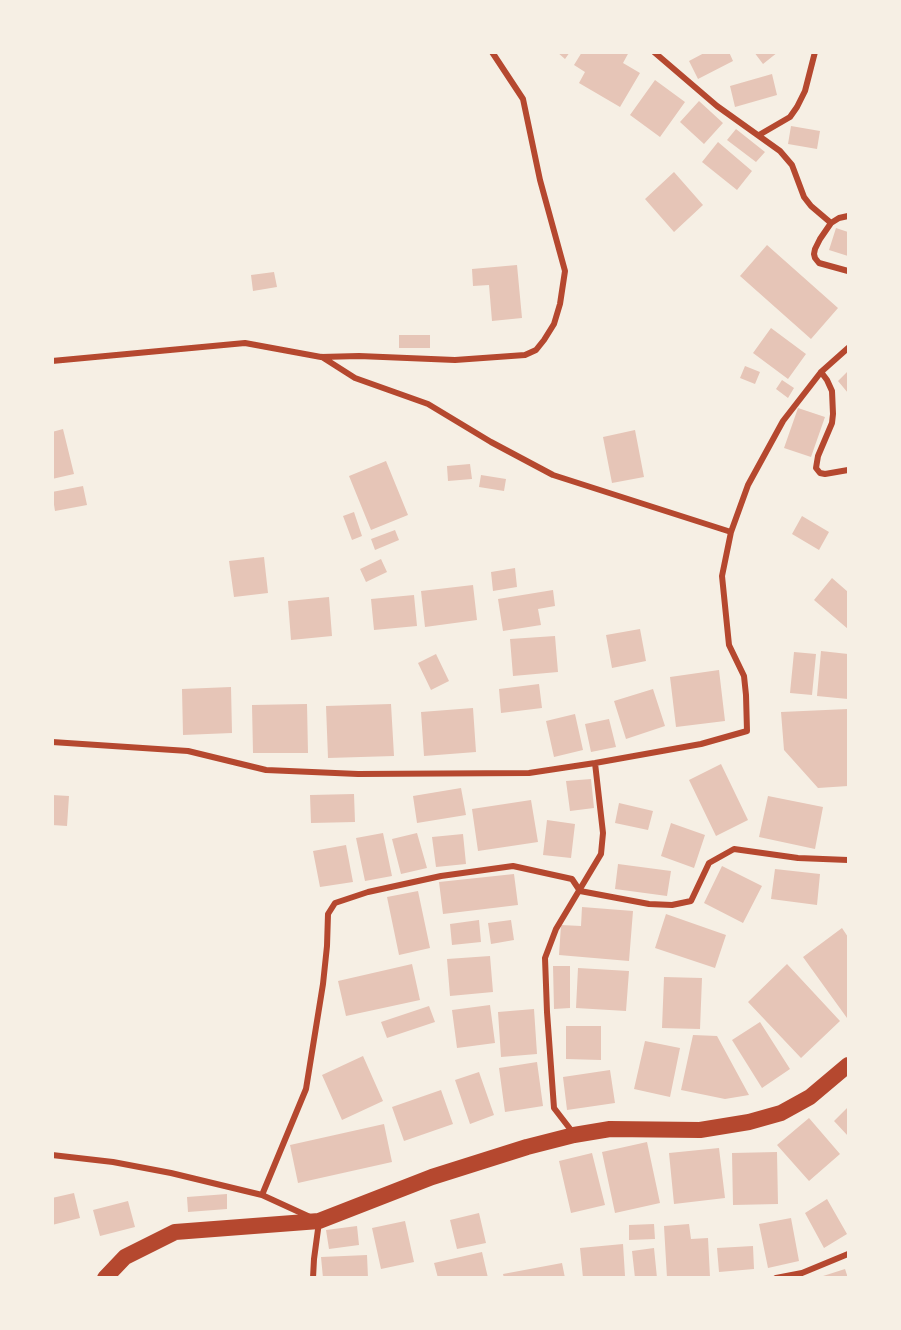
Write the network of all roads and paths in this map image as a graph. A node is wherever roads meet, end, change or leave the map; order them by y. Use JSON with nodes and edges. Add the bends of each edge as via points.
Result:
{"nodes":[{"id":1,"x":492,"y":52,"type":"edge"},
{"id":2,"x":654,"y":52,"type":"edge"},
{"id":3,"x":815,"y":52,"type":"edge"},
{"id":4,"x":759,"y":135,"type":"junction"},
{"id":5,"x":849,"y":216,"type":"edge"},
{"id":6,"x":831,"y":223,"type":"junction"},
{"id":7,"x":849,"y":271,"type":"edge"},
{"id":8,"x":849,"y":348,"type":"edge"},
{"id":9,"x":321,"y":357,"type":"junction"},
{"id":10,"x":52,"y":361,"type":"edge"},
{"id":11,"x":821,"y":372,"type":"junction"},
{"id":12,"x":849,"y":470,"type":"edge"},
{"id":13,"x":732,"y":532,"type":"junction"},
{"id":14,"x":52,"y":742,"type":"edge"},
{"id":15,"x":595,"y":763,"type":"junction"},
{"id":16,"x":849,"y":860,"type":"edge"},
{"id":17,"x":580,"y":891,"type":"junction"},
{"id":18,"x":849,"y":1065,"type":"edge"},
{"id":19,"x":574,"y":1135,"type":"junction"},
{"id":20,"x":52,"y":1155,"type":"edge"},
{"id":21,"x":262,"y":1195,"type":"junction"},
{"id":22,"x":319,"y":1221,"type":"junction"},
{"id":23,"x":849,"y":1254,"type":"edge"},
{"id":24,"x":105,"y":1278,"type":"edge"},
{"id":25,"x":313,"y":1278,"type":"edge"},
{"id":26,"x":776,"y":1278,"type":"edge"}],
"edges":[{"from":1,"to":9,"type":"street","via":[[523,99],[565,271],[554,324],[536,350],[525,355],[455,360]]},
{"from":2,"to":4,"type":"street","via":[[717,106]]},
{"from":3,"to":4,"type":"street","via":[[798,107],[790,117]]},
{"from":4,"to":6,"type":"street","via":[[792,165],[804,197]]},
{"from":5,"to":6,"type":"street"},
{"from":6,"to":7,"type":"street","via":[[815,249],[815,258]]},
{"from":8,"to":11,"type":"street"},
{"from":9,"to":10,"type":"street","via":[[245,343]]},
{"from":9,"to":13,"type":"street","via":[[355,378],[428,404],[553,475]]},
{"from":11,"to":12,"type":"street","via":[[832,391],[832,423],[816,468],[825,474]]},
{"from":11,"to":13,"type":"street","via":[[783,421],[748,485]]},
{"from":13,"to":15,"type":"street","via":[[722,576],[729,645],[744,676],[747,731],[701,744]]},
{"from":14,"to":15,"type":"street","via":[[188,751],[266,770],[358,774],[529,773]]},
{"from":15,"to":17,"type":"street","via":[[603,833],[601,854]]},
{"from":16,"to":17,"type":"street","via":[[734,849],[709,863],[691,901],[672,905]]},
{"from":17,"to":19,"type":"street","via":[[556,929],[545,958],[554,1108]]},
{"from":17,"to":21,"type":"street","via":[[572,879],[513,866],[441,876],[335,903],[328,914],[323,984],[306,1089]]},
{"from":18,"to":19,"type":"highway","via":[[810,1098],[781,1113],[749,1122],[700,1130],[610,1129]]},
{"from":19,"to":22,"type":"highway","via":[[432,1177]]},
{"from":20,"to":21,"type":"street","via":[[171,1173]]},
{"from":21,"to":22,"type":"street"},
{"from":22,"to":24,"type":"highway","via":[[175,1232],[125,1257]]},
{"from":22,"to":25,"type":"street"},
{"from":23,"to":26,"type":"street","via":[[802,1273]]}]}
